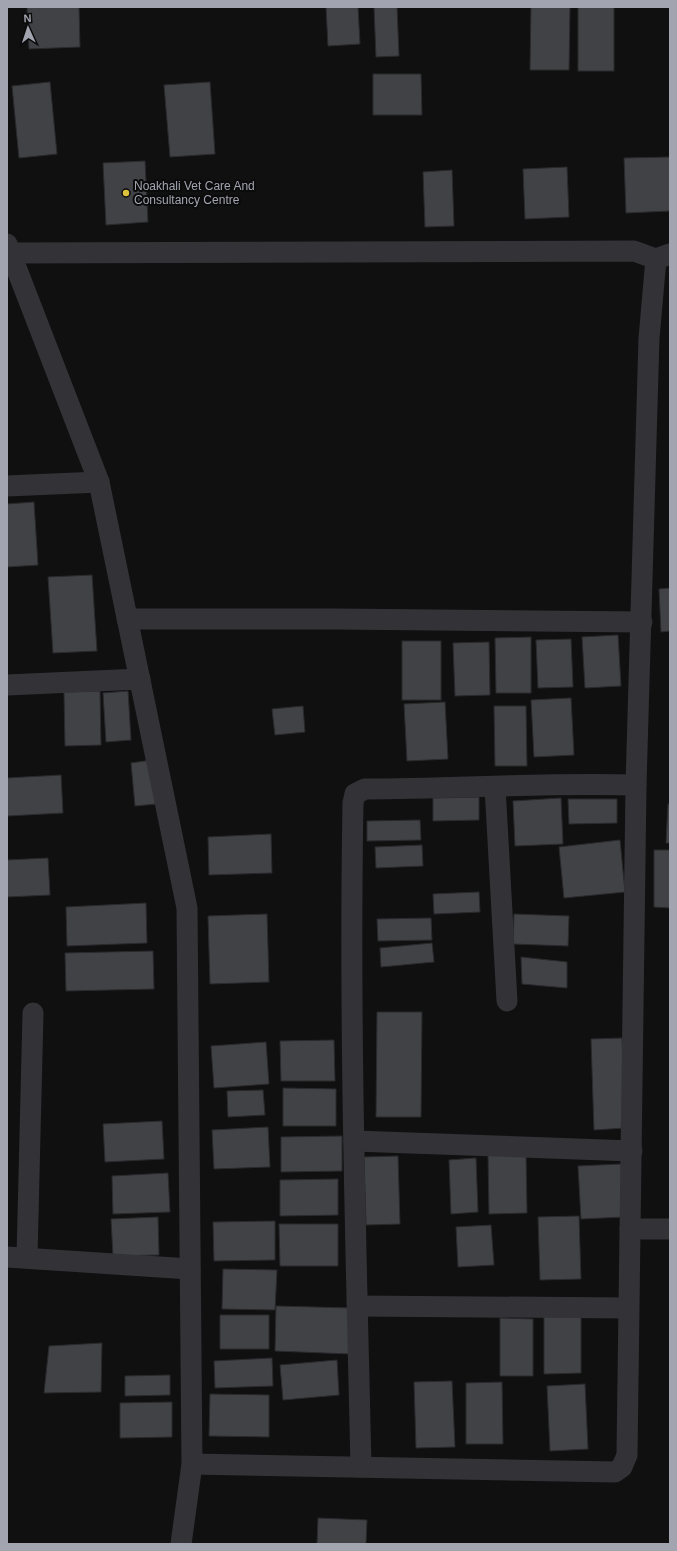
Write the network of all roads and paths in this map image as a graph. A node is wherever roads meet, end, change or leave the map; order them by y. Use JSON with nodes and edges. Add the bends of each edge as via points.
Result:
{"nodes":[{"id":1,"x":9,"y":249,"type":"edge"},
{"id":2,"x":663,"y":256,"type":"edge"},
{"id":3,"x":99,"y":482,"type":"junction"},
{"id":4,"x":7,"y":486,"type":"edge"},
{"id":5,"x":128,"y":619,"type":"junction"},
{"id":6,"x":642,"y":622,"type":"junction"},
{"id":7,"x":140,"y":679,"type":"junction"},
{"id":8,"x":7,"y":685,"type":"edge"},
{"id":9,"x":636,"y":785,"type":"junction"},
{"id":10,"x":495,"y":787,"type":"junction"},
{"id":11,"x":507,"y":1001,"type":"dead end"},
{"id":12,"x":33,"y":1013,"type":"dead end"},
{"id":13,"x":354,"y":1142,"type":"junction"},
{"id":14,"x":632,"y":1151,"type":"junction"},
{"id":15,"x":630,"y":1228,"type":"junction"},
{"id":16,"x":670,"y":1229,"type":"edge"},
{"id":17,"x":7,"y":1257,"type":"edge"},
{"id":18,"x":28,"y":1257,"type":"junction"},
{"id":19,"x":190,"y":1269,"type":"junction"},
{"id":20,"x":358,"y":1306,"type":"junction"},
{"id":21,"x":628,"y":1308,"type":"junction"},
{"id":22,"x":192,"y":1464,"type":"junction"},
{"id":23,"x":361,"y":1468,"type":"junction"},
{"id":24,"x":181,"y":1544,"type":"edge"}],
"edges":[{"from":1,"to":2,"type":"street","via":[[634,251]]},
{"from":1,"to":3,"type":"street"},
{"from":2,"to":6,"type":"street","via":[[649,338]]},
{"from":3,"to":4,"type":"street"},
{"from":3,"to":5,"type":"street"},
{"from":5,"to":6,"type":"street","via":[[336,618]]},
{"from":5,"to":7,"type":"street"},
{"from":6,"to":9,"type":"street"},
{"from":7,"to":8,"type":"street"},
{"from":7,"to":19,"type":"street","via":[[187,908]]},
{"from":9,"to":10,"type":"street"},
{"from":9,"to":14,"type":"street"},
{"from":10,"to":11,"type":"street"},
{"from":10,"to":13,"type":"street","via":[[365,789],[355,794],[352,803],[351,881]]},
{"from":12,"to":18,"type":"street"},
{"from":13,"to":14,"type":"street"},
{"from":13,"to":20,"type":"street"},
{"from":14,"to":15,"type":"street"},
{"from":15,"to":16,"type":"street"},
{"from":15,"to":21,"type":"street"},
{"from":17,"to":18,"type":"street"},
{"from":18,"to":19,"type":"street"},
{"from":19,"to":22,"type":"street"},
{"from":20,"to":21,"type":"street"},
{"from":20,"to":23,"type":"street"},
{"from":21,"to":23,"type":"street","via":[[627,1455],[622,1467],[615,1472]]},
{"from":22,"to":23,"type":"street"},
{"from":22,"to":24,"type":"street"}]}
